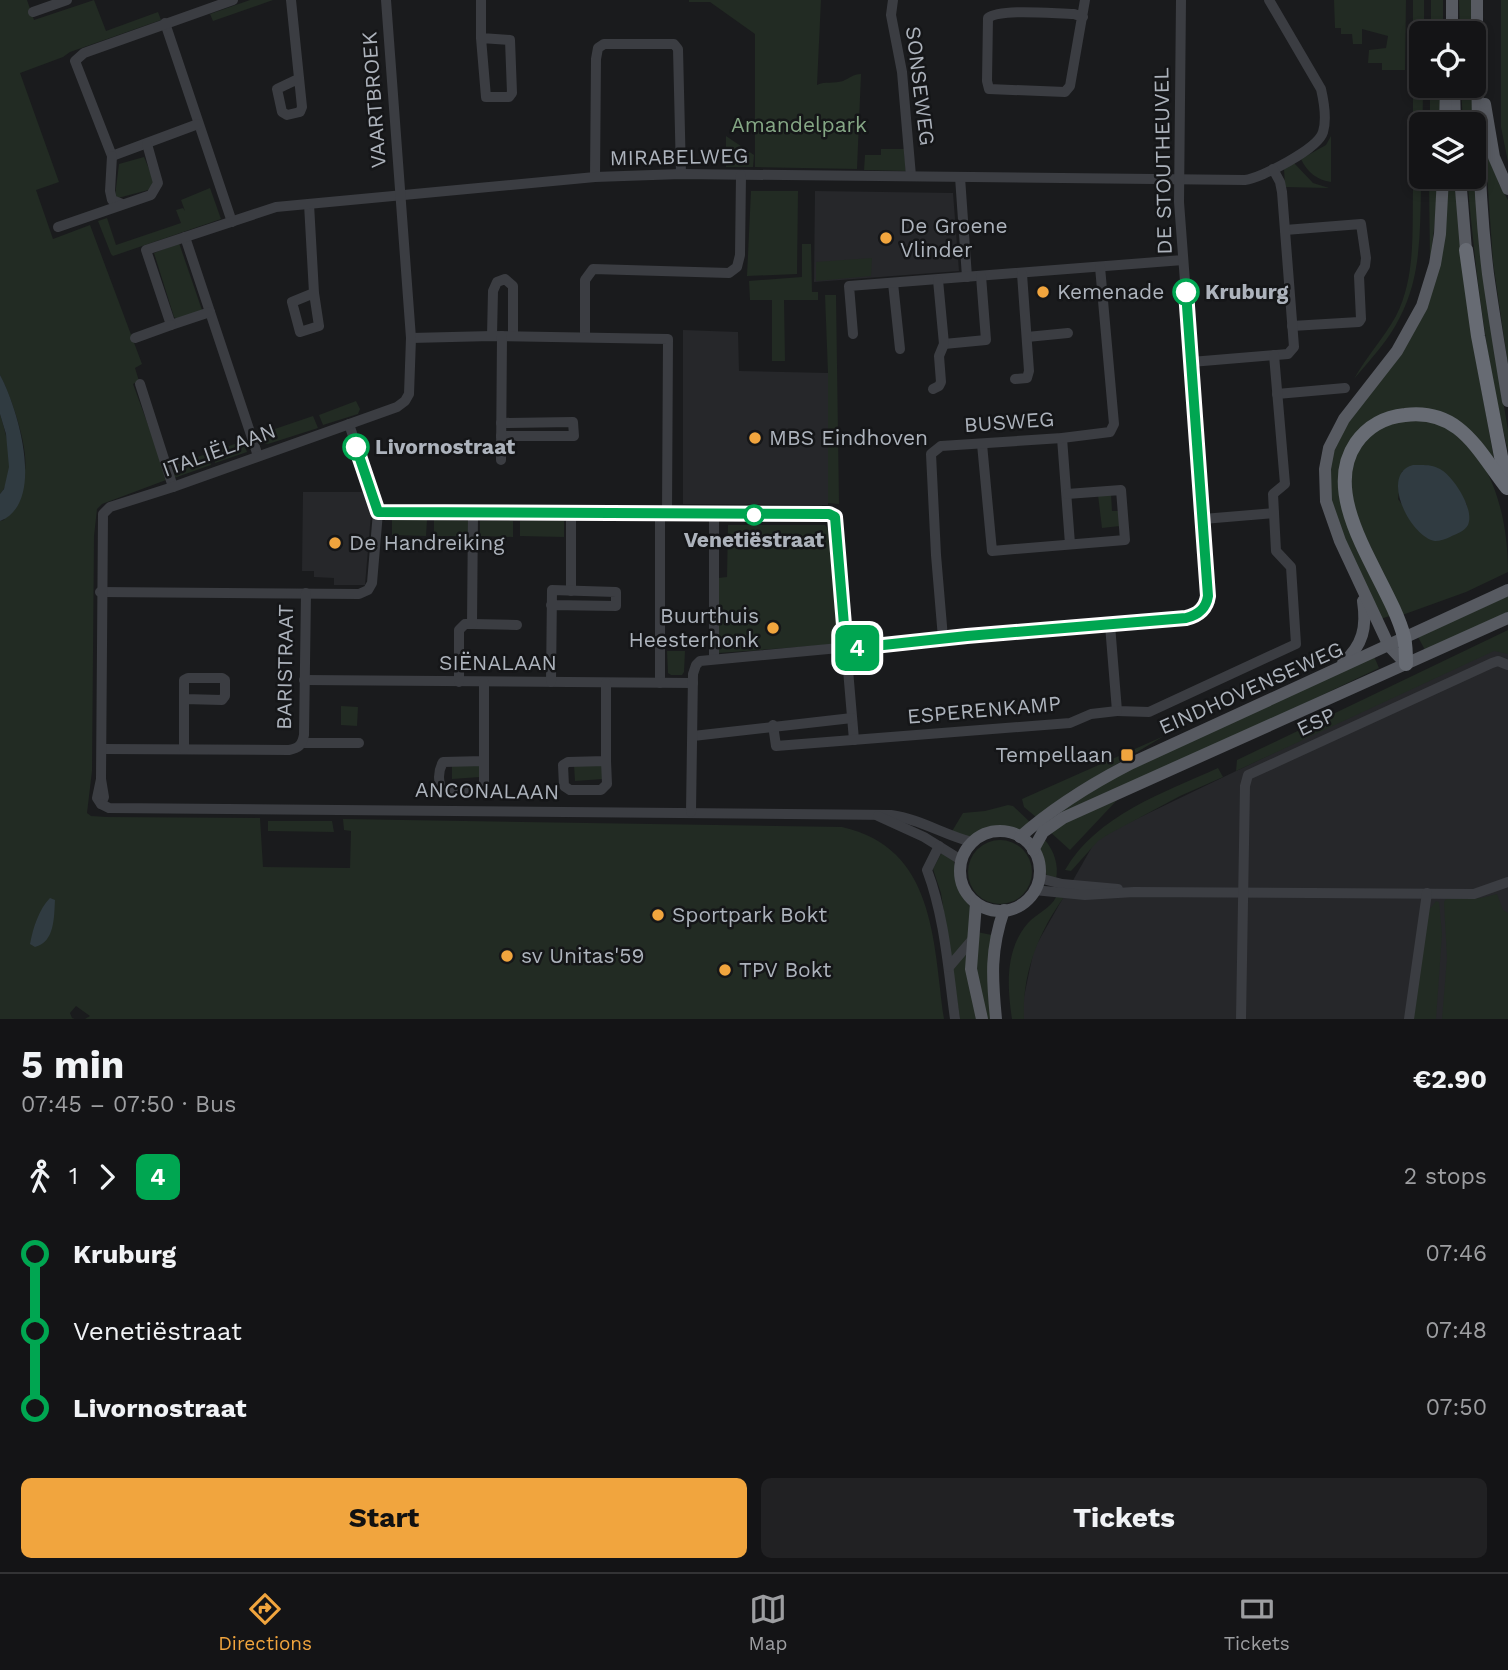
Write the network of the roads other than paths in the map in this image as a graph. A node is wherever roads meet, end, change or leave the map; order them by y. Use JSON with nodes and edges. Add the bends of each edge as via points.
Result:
{"nodes":[{"id":1,"x":67,"y":0,"type":"edge"},
{"id":2,"x":233,"y":0,"type":"edge"},
{"id":3,"x":291,"y":0,"type":"edge"},
{"id":4,"x":386,"y":0,"type":"edge"},
{"id":5,"x":481,"y":0,"type":"edge"},
{"id":6,"x":893,"y":0,"type":"edge"},
{"id":7,"x":1085,"y":0,"type":"edge"},
{"id":8,"x":1181,"y":0,"type":"edge"},
{"id":9,"x":1269,"y":0,"type":"edge"},
{"id":10,"x":1452,"y":0,"type":"edge"},
{"id":11,"x":1478,"y":0,"type":"edge"},
{"id":12,"x":219,"y":2,"type":"edge"},
{"id":13,"x":33,"y":12,"type":"dead end"},
{"id":14,"x":1083,"y":17,"type":"junction"},
{"id":15,"x":1452,"y":21,"type":"edge"},
{"id":16,"x":1477,"y":21,"type":"edge"},
{"id":17,"x":165,"y":23,"type":"junction"},
{"id":18,"x":481,"y":38,"type":"junction"},
{"id":19,"x":298,"y":79,"type":"dead end"},
{"id":20,"x":1478,"y":98,"type":"edge"},
{"id":21,"x":1485,"y":98,"type":"edge"},
{"id":22,"x":198,"y":124,"type":"junction"},
{"id":23,"x":147,"y":144,"type":"junction"},
{"id":24,"x":112,"y":156,"type":"junction"},
{"id":25,"x":1273,"y":169,"type":"junction"},
{"id":26,"x":681,"y":174,"type":"junction"},
{"id":27,"x":741,"y":174,"type":"junction"},
{"id":28,"x":911,"y":176,"type":"junction"},
{"id":29,"x":595,"y":177,"type":"junction"},
{"id":30,"x":960,"y":177,"type":"junction"},
{"id":31,"x":1180,"y":179,"type":"junction"},
{"id":32,"x":1442,"y":189,"type":"edge"},
{"id":33,"x":1461,"y":189,"type":"edge"},
{"id":34,"x":1508,"y":189,"type":"edge"},
{"id":35,"x":400,"y":196,"type":"junction"},
{"id":36,"x":122,"y":204,"type":"junction"},
{"id":37,"x":309,"y":204,"type":"junction"},
{"id":38,"x":232,"y":222,"type":"junction"},
{"id":39,"x":58,"y":228,"type":"dead end"},
{"id":40,"x":1285,"y":230,"type":"junction"},
{"id":41,"x":185,"y":237,"type":"junction"},
{"id":42,"x":1466,"y":250,"type":"joint"},
{"id":43,"x":1183,"y":260,"type":"junction"},
{"id":44,"x":1100,"y":267,"type":"junction"},
{"id":45,"x":1022,"y":274,"type":"junction"},
{"id":46,"x":981,"y":276,"type":"junction"},
{"id":47,"x":967,"y":277,"type":"junction"},
{"id":48,"x":938,"y":280,"type":"junction"},
{"id":49,"x":893,"y":283,"type":"junction"},
{"id":50,"x":314,"y":293,"type":"dead end"},
{"id":51,"x":210,"y":312,"type":"junction"},
{"id":52,"x":171,"y":325,"type":"junction"},
{"id":53,"x":1292,"y":327,"type":"junction"},
{"id":54,"x":1068,"y":333,"type":"dead end"},
{"id":55,"x":853,"y":334,"type":"dead end"},
{"id":56,"x":502,"y":336,"type":"junction"},
{"id":57,"x":585,"y":336,"type":"junction"},
{"id":58,"x":1027,"y":337,"type":"junction"},
{"id":59,"x":135,"y":338,"type":"dead end"},
{"id":60,"x":411,"y":338,"type":"junction"},
{"id":61,"x":944,"y":344,"type":"junction"},
{"id":62,"x":900,"y":349,"type":"dead end"},
{"id":63,"x":1274,"y":355,"type":"junction"},
{"id":64,"x":1191,"y":362,"type":"junction"},
{"id":65,"x":1015,"y":379,"type":"dead end"},
{"id":66,"x":140,"y":384,"type":"dead end"},
{"id":67,"x":1345,"y":388,"type":"dead end"},
{"id":68,"x":933,"y":389,"type":"dead end"},
{"id":69,"x":1277,"y":394,"type":"junction"},
{"id":70,"x":1508,"y":401,"type":"edge"},
{"id":71,"x":501,"y":423,"type":"junction"},
{"id":72,"x":349,"y":424,"type":"junction"},
{"id":73,"x":501,"y":436,"type":"junction"},
{"id":74,"x":1062,"y":438,"type":"junction"},
{"id":75,"x":982,"y":444,"type":"junction"},
{"id":76,"x":258,"y":456,"type":"junction"},
{"id":77,"x":501,"y":460,"type":"dead end"},
{"id":78,"x":173,"y":487,"type":"junction"},
{"id":79,"x":1507,"y":491,"type":"edge"},
{"id":80,"x":1066,"y":494,"type":"junction"},
{"id":81,"x":378,"y":512,"type":"junction"},
{"id":82,"x":472,"y":513,"type":"junction"},
{"id":83,"x":1274,"y":513,"type":"junction"},
{"id":84,"x":571,"y":514,"type":"junction"},
{"id":85,"x":663,"y":514,"type":"junction"},
{"id":86,"x":714,"y":515,"type":"junction"},
{"id":87,"x":1203,"y":519,"type":"junction"},
{"id":88,"x":1070,"y":544,"type":"junction"},
{"id":89,"x":571,"y":591,"type":"junction"},
{"id":90,"x":100,"y":592,"type":"junction"},
{"id":91,"x":1503,"y":592,"type":"edge"},
{"id":92,"x":306,"y":593,"type":"junction"},
{"id":93,"x":1363,"y":594,"type":"junction"},
{"id":94,"x":551,"y":605,"type":"junction"},
{"id":95,"x":1507,"y":619,"type":"edge"},
{"id":96,"x":472,"y":624,"type":"junction"},
{"id":97,"x":517,"y":625,"type":"dead end"},
{"id":98,"x":1110,"y":625,"type":"junction"},
{"id":99,"x":1404,"y":637,"type":"junction"},
{"id":100,"x":943,"y":638,"type":"junction"},
{"id":101,"x":1389,"y":646,"type":"junction"},
{"id":102,"x":846,"y":649,"type":"junction"},
{"id":103,"x":714,"y":659,"type":"junction"},
{"id":104,"x":1406,"y":664,"type":"junction"},
{"id":105,"x":1508,"y":665,"type":"edge"},
{"id":106,"x":1335,"y":670,"type":"junction"},
{"id":107,"x":304,"y":680,"type":"junction"},
{"id":108,"x":459,"y":682,"type":"junction"},
{"id":109,"x":484,"y":682,"type":"junction"},
{"id":110,"x":551,"y":682,"type":"junction"},
{"id":111,"x":606,"y":682,"type":"junction"},
{"id":112,"x":660,"y":683,"type":"junction"},
{"id":113,"x":693,"y":683,"type":"junction"},
{"id":114,"x":184,"y":699,"type":"dead end"},
{"id":115,"x":1117,"y":711,"type":"junction"},
{"id":116,"x":852,"y":718,"type":"junction"},
{"id":117,"x":773,"y":725,"type":"junction"},
{"id":118,"x":692,"y":736,"type":"junction"},
{"id":119,"x":853,"y":740,"type":"junction"},
{"id":120,"x":303,"y":743,"type":"junction"},
{"id":121,"x":359,"y":743,"type":"dead end"},
{"id":122,"x":102,"y":749,"type":"junction"},
{"id":123,"x":184,"y":749,"type":"junction"},
{"id":124,"x":484,"y":761,"type":"junction"},
{"id":125,"x":606,"y":761,"type":"junction"},
{"id":126,"x":101,"y":804,"type":"joint"},
{"id":127,"x":691,"y":812,"type":"junction"},
{"id":128,"x":874,"y":814,"type":"junction"},
{"id":129,"x":1020,"y":837,"type":"junction"},
{"id":130,"x":972,"y":842,"type":"junction"},
{"id":131,"x":939,"y":846,"type":"junction"},
{"id":132,"x":1033,"y":850,"type":"junction"},
{"id":133,"x":961,"y":860,"type":"junction"},
{"id":134,"x":1508,"y":882,"type":"edge"},
{"id":135,"x":1036,"y":884,"type":"junction"},
{"id":136,"x":1242,"y":892,"type":"junction"},
{"id":137,"x":1427,"y":893,"type":"junction"},
{"id":138,"x":976,"y":903,"type":"junction"},
{"id":139,"x":1004,"y":910,"type":"junction"},
{"id":140,"x":972,"y":940,"type":"junction"},
{"id":141,"x":949,"y":967,"type":"junction"},
{"id":142,"x":955,"y":1019,"type":"edge"},
{"id":143,"x":982,"y":1019,"type":"edge"},
{"id":144,"x":996,"y":1019,"type":"edge"},
{"id":145,"x":1241,"y":1019,"type":"edge"},
{"id":146,"x":1409,"y":1019,"type":"edge"}],
"edges":[{"from":1,"to":13,"type":"street"},
{"from":2,"to":12,"type":"street"},
{"from":3,"to":19,"type":"street"},
{"from":4,"to":35,"type":"street","name":"VAARTBROEK"},
{"from":5,"to":18,"type":"street"},
{"from":6,"to":28,"type":"street","name":"SONSEWEG","via":[[891,15],[902,72]]},
{"from":7,"to":14,"type":"street"},
{"from":8,"to":31,"type":"street","name":"DE STOUTHEUVEL"},
{"from":9,"to":25,"type":"street","name":"MIRABELWEG","via":[[1315,76],[1324,102],[1319,140]]},
{"from":10,"to":15,"type":"main road"},
{"from":11,"to":16,"type":"main road"},
{"from":12,"to":17,"type":"street"},
{"from":14,"to":14,"type":"street","via":[[996,13],[988,18],[989,89],[1065,92]]},
{"from":17,"to":22,"type":"street"},
{"from":17,"to":24,"type":"street","via":[[84,53],[75,61]]},
{"from":18,"to":18,"type":"street","via":[[510,40],[509,97],[486,97]]},
{"from":20,"to":70,"type":"main road","via":[[1488,274]]},
{"from":21,"to":34,"type":"main road","via":[[1494,157]]},
{"from":22,"to":23,"type":"street"},
{"from":22,"to":38,"type":"street"},
{"from":23,"to":24,"type":"street"},
{"from":23,"to":36,"type":"street","via":[[156,190]]},
{"from":24,"to":36,"type":"street","via":[[110,191],[112,200]]},
{"from":25,"to":31,"type":"street","name":"MIRABELWEG","via":[[1251,179]]},
{"from":25,"to":40,"type":"street","via":[[1282,192]]},
{"from":26,"to":27,"type":"street","name":"MIRABELWEG"},
{"from":26,"to":29,"type":"street","name":"MIRABELWEG"},
{"from":26,"to":29,"type":"street","via":[[678,49],[674,44],[604,44],[596,59]]},
{"from":27,"to":28,"type":"street","name":"MIRABELWEG"},
{"from":27,"to":57,"type":"street","via":[[737,267],[729,273],[593,269],[586,280]]},
{"from":28,"to":30,"type":"street","name":"MIRABELWEG"},
{"from":29,"to":35,"type":"street","name":"MIRABELWEG"},
{"from":30,"to":31,"type":"street","name":"MIRABELWEG"},
{"from":30,"to":47,"type":"street"},
{"from":31,"to":43,"type":"street","name":"DE STOUTHEUVEL"},
{"from":32,"to":93,"type":"main road","via":[[1436,254],[1422,306],[1397,351],[1344,419],[1329,448],[1326,501]]},
{"from":33,"to":42,"type":"main road"},
{"from":35,"to":37,"type":"street","name":"MIRABELWEG"},
{"from":35,"to":60,"type":"street","name":"ITALIËLAAN"},
{"from":36,"to":39,"type":"street"},
{"from":37,"to":38,"type":"street","name":"MIRABELWEG","via":[[276,207]]},
{"from":37,"to":50,"type":"street"},
{"from":38,"to":41,"type":"street","name":"MIRABELWEG"},
{"from":40,"to":53,"type":"street"},
{"from":40,"to":53,"type":"street","via":[[1361,224],[1366,258],[1359,276],[1359,322]]},
{"from":41,"to":51,"type":"street"},
{"from":41,"to":52,"type":"street","name":"MIRABELWEG","via":[[146,250]]},
{"from":42,"to":79,"type":"highway"},
{"from":43,"to":44,"type":"street"},
{"from":43,"to":64,"type":"street","name":"DE STOUTHEUVEL"},
{"from":44,"to":45,"type":"street"},
{"from":44,"to":74,"type":"street","name":"BUSWEG","via":[[1114,424],[1110,432]]},
{"from":45,"to":46,"type":"street"},
{"from":45,"to":58,"type":"street"},
{"from":46,"to":47,"type":"street"},
{"from":46,"to":61,"type":"street","via":[[986,340]]},
{"from":47,"to":48,"type":"street"},
{"from":48,"to":49,"type":"street"},
{"from":48,"to":61,"type":"street"},
{"from":49,"to":55,"type":"street","via":[[849,286]]},
{"from":49,"to":62,"type":"street"},
{"from":51,"to":52,"type":"street"},
{"from":51,"to":76,"type":"street"},
{"from":52,"to":59,"type":"street"},
{"from":53,"to":63,"type":"street","via":[[1292,351]]},
{"from":54,"to":58,"type":"street"},
{"from":56,"to":56,"type":"street","via":[[493,292],[497,282],[505,279],[513,285]]},
{"from":56,"to":57,"type":"street"},
{"from":56,"to":60,"type":"street"},
{"from":56,"to":71,"type":"street"},
{"from":57,"to":85,"type":"street","via":[[668,340]]},
{"from":58,"to":65,"type":"street","via":[[1029,372],[1027,378]]},
{"from":60,"to":72,"type":"street","name":"ITALIËLAAN","via":[[410,389],[405,401]]},
{"from":61,"to":68,"type":"street","via":[[939,356],[941,382]]},
{"from":63,"to":64,"type":"street"},
{"from":63,"to":69,"type":"street","name":"ESPERENKAMP"},
{"from":64,"to":87,"type":"street","name":"DE STOUTHEUVEL"},
{"from":66,"to":78,"type":"street"},
{"from":67,"to":69,"type":"street"},
{"from":69,"to":83,"type":"street","name":"ESPERENKAMP","via":[[1285,484],[1273,494]]},
{"from":71,"to":73,"type":"street"},
{"from":71,"to":73,"type":"street","via":[[573,422],[574,436]]},
{"from":72,"to":76,"type":"street","name":"ITALIËLAAN"},
{"from":72,"to":81,"type":"street"},
{"from":73,"to":77,"type":"street"},
{"from":74,"to":75,"type":"street","name":"BUSWEG"},
{"from":74,"to":80,"type":"street"},
{"from":75,"to":88,"type":"street","via":[[992,551]]},
{"from":75,"to":100,"type":"street","name":"BUSWEG","via":[[941,446],[931,454]]},
{"from":76,"to":78,"type":"street","name":"ITALIËLAAN"},
{"from":78,"to":90,"type":"street","name":"ITALIËLAAN","via":[[110,507],[103,514]]},
{"from":79,"to":99,"type":"highway","via":[[1468,436],[1434,415],[1408,414],[1381,421],[1361,436],[1346,464],[1349,510]]},
{"from":80,"to":88,"type":"street"},
{"from":80,"to":88,"type":"street","via":[[1121,490],[1125,540]]},
{"from":81,"to":82,"type":"street"},
{"from":81,"to":92,"type":"street","via":[[368,590],[359,594]]},
{"from":82,"to":84,"type":"street"},
{"from":82,"to":96,"type":"street"},
{"from":83,"to":87,"type":"street"},
{"from":83,"to":115,"type":"street","name":"ESPERENKAMP","via":[[1277,553],[1291,567],[1296,644],[1149,712]]},
{"from":84,"to":85,"type":"street"},
{"from":84,"to":89,"type":"street"},
{"from":85,"to":86,"type":"street"},
{"from":85,"to":112,"type":"street"},
{"from":86,"to":102,"type":"street","via":[[835,517]]},
{"from":86,"to":103,"type":"street"},
{"from":87,"to":98,"type":"street","name":"DE STOUTHEUVEL","via":[[1208,596],[1200,612],[1186,618]]},
{"from":89,"to":94,"type":"street","via":[[552,590]]},
{"from":89,"to":94,"type":"street","via":[[616,592],[616,606]]},
{"from":90,"to":92,"type":"street"},
{"from":90,"to":122,"type":"street","name":"ITALIËLAAN"},
{"from":91,"to":99,"type":"main road","name":"EINDHOVENSEWEG"},
{"from":92,"to":107,"type":"street","name":"BARISTRAAT"},
{"from":93,"to":101,"type":"main road"},
{"from":93,"to":106,"type":"main road","via":[[1362,639]]},
{"from":94,"to":110,"type":"street"},
{"from":95,"to":104,"type":"main road","name":"EINDHOVENSEWEG"},
{"from":96,"to":97,"type":"street"},
{"from":96,"to":108,"type":"street","via":[[459,630]]},
{"from":98,"to":100,"type":"street"},
{"from":98,"to":115,"type":"street"},
{"from":99,"to":101,"type":"main road","name":"EINDHOVENSEWEG"},
{"from":99,"to":104,"type":"highway"},
{"from":100,"to":102,"type":"street"},
{"from":101,"to":104,"type":"main road"},
{"from":101,"to":106,"type":"main road","name":"EINDHOVENSEWEG"},
{"from":102,"to":103,"type":"street"},
{"from":102,"to":116,"type":"street"},
{"from":103,"to":113,"type":"street","via":[[696,665]]},
{"from":104,"to":132,"type":"main road","name":"EINDHOVENSEWEG","via":[[1063,818],[1043,832]]},
{"from":105,"to":136,"type":"street","name":"ESP","via":[[1492,663],[1248,775]]},
{"from":106,"to":129,"type":"main road","name":"EINDHOVENSEWEG","via":[[1132,763],[1044,816]]},
{"from":107,"to":108,"type":"street","name":"SIËNALAAN"},
{"from":107,"to":120,"type":"street","name":"BARISTRAAT"},
{"from":108,"to":109,"type":"street","name":"SIËNALAAN"},
{"from":109,"to":110,"type":"street","name":"SIËNALAAN"},
{"from":109,"to":124,"type":"street"},
{"from":110,"to":111,"type":"street","name":"SIËNALAAN"},
{"from":111,"to":112,"type":"street","name":"SIËNALAAN"},
{"from":111,"to":125,"type":"street"},
{"from":112,"to":113,"type":"street","name":"SIËNALAAN"},
{"from":113,"to":118,"type":"street"},
{"from":114,"to":123,"type":"street"},
{"from":115,"to":119,"type":"street","name":"ESPERENKAMP","via":[[1091,714],[1070,723]]},
{"from":116,"to":117,"type":"street"},
{"from":116,"to":119,"type":"street"},
{"from":117,"to":118,"type":"street"},
{"from":117,"to":119,"type":"street","name":"ESPERENKAMP","via":[[776,747]]},
{"from":118,"to":127,"type":"street"},
{"from":120,"to":121,"type":"street","name":"BARISTRAAT"},
{"from":120,"to":123,"type":"street","name":"BARISTRAAT","via":[[289,750]]},
{"from":122,"to":123,"type":"street","name":"BARISTRAAT"},
{"from":122,"to":126,"type":"street","name":"ITALIËLAAN","via":[[97,798]]},
{"from":124,"to":124,"type":"street","via":[[443,762],[440,786],[444,792],[479,791],[484,786]]},
{"from":125,"to":125,"type":"street","via":[[568,762],[563,765],[564,786],[601,790],[607,784]]},
{"from":126,"to":127,"type":"street","name":"ANCONALAAN","via":[[109,808]]},
{"from":127,"to":128,"type":"street","name":"ANCONALAAN"},
{"from":128,"to":130,"type":"street","name":"ANCONALAAN","via":[[900,816]]},
{"from":128,"to":131,"type":"street","name":"ANCONALAAN"},
{"from":129,"to":130,"type":"main road","via":[[996,831]]},
{"from":129,"to":132,"type":"main road"},
{"from":130,"to":133,"type":"main road"},
{"from":131,"to":133,"type":"street","name":"ANCONALAAN"},
{"from":131,"to":141,"type":"street","via":[[927,870]]},
{"from":132,"to":135,"type":"main road","via":[[1039,863]]},
{"from":133,"to":138,"type":"main road","via":[[962,884]]},
{"from":134,"to":137,"type":"street","via":[[1474,894]]},
{"from":135,"to":136,"type":"street","via":[[1085,895]]},
{"from":135,"to":139,"type":"main road","via":[[1021,904]]},
{"from":136,"to":137,"type":"street"},
{"from":136,"to":145,"type":"street","name":"ESP"},
{"from":137,"to":146,"type":"street"},
{"from":138,"to":139,"type":"main road"},
{"from":138,"to":140,"type":"main road"},
{"from":139,"to":144,"type":"main road","via":[[991,967]]},
{"from":140,"to":141,"type":"street"},
{"from":140,"to":143,"type":"main road","via":[[972,979]]},
{"from":141,"to":142,"type":"street"}]}
